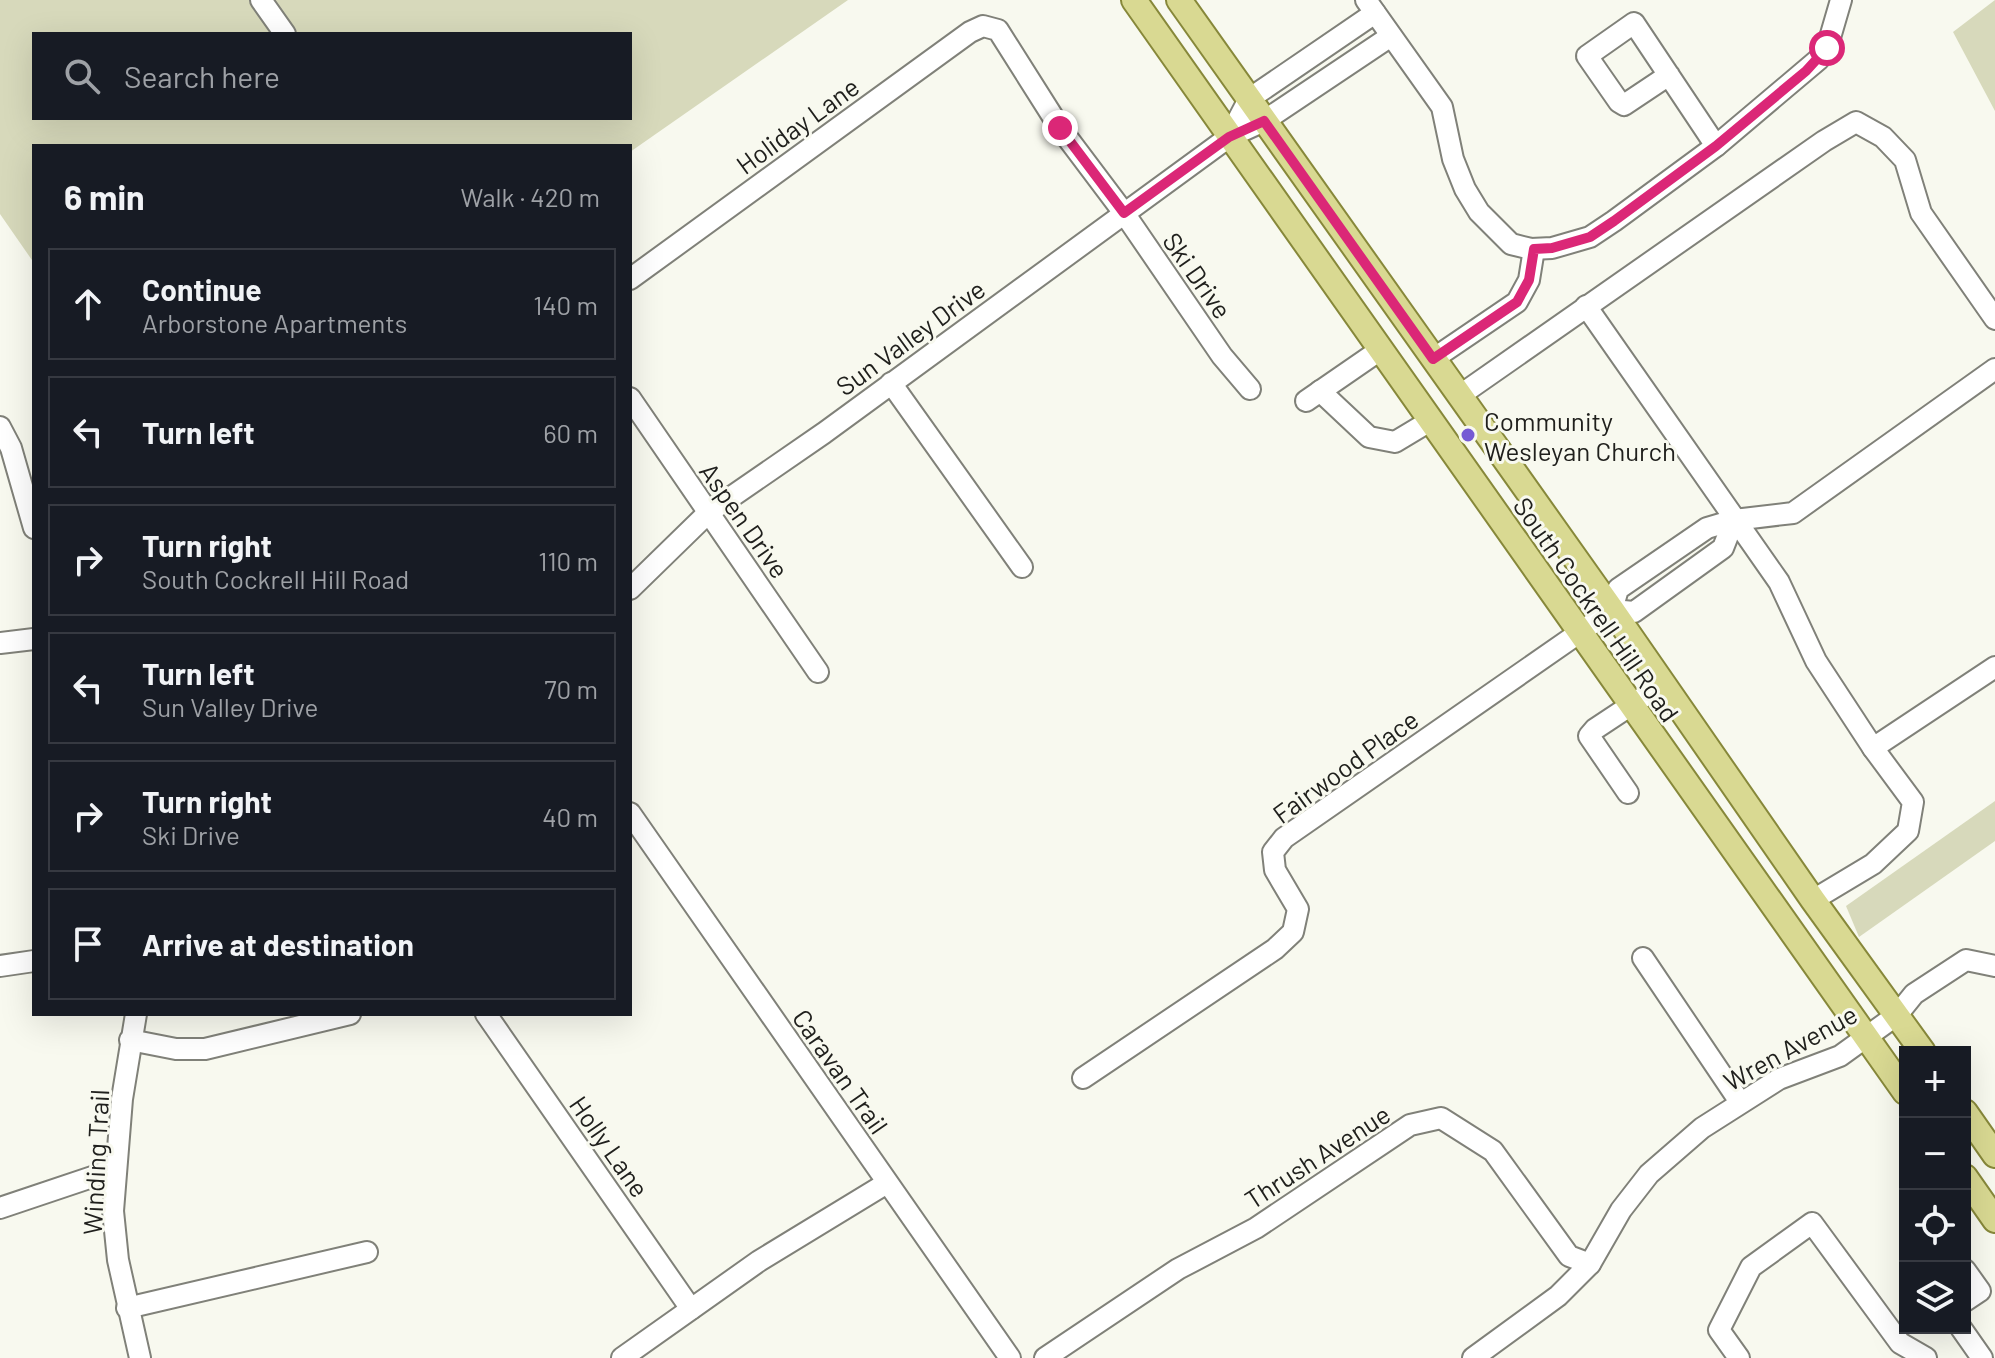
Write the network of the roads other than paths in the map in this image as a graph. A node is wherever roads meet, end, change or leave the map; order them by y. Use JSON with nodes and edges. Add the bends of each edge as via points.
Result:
{"nodes":[{"id":1,"x":261,"y":0,"type":"edge"},
{"id":2,"x":1134,"y":0,"type":"edge"},
{"id":3,"x":1179,"y":0,"type":"edge"},
{"id":4,"x":1841,"y":0,"type":"edge"},
{"id":5,"x":1371,"y":6,"type":"edge"},
{"id":6,"x":998,"y":30,"type":"joint"},
{"id":7,"x":284,"y":32,"type":"edge"},
{"id":8,"x":1391,"y":36,"type":"junction"},
{"id":9,"x":1669,"y":75,"type":"dead end"},
{"id":10,"x":1249,"y":99,"type":"junction"},
{"id":11,"x":1264,"y":121,"type":"junction"},
{"id":12,"x":1229,"y":137,"type":"junction"},
{"id":13,"x":1716,"y":146,"type":"junction"},
{"id":14,"x":1124,"y":213,"type":"junction"},
{"id":15,"x":1534,"y":249,"type":"junction"},
{"id":16,"x":632,"y":278,"type":"edge"},
{"id":17,"x":1586,"y":306,"type":"junction"},
{"id":18,"x":1995,"y":319,"type":"edge"},
{"id":19,"x":1380,"y":350,"type":"junction"},
{"id":20,"x":1433,"y":359,"type":"junction"},
{"id":21,"x":1995,"y":369,"type":"edge"},
{"id":22,"x":891,"y":383,"type":"junction"},
{"id":23,"x":1250,"y":389,"type":"dead end"},
{"id":24,"x":1459,"y":396,"type":"junction"},
{"id":25,"x":632,"y":401,"type":"edge"},
{"id":26,"x":1430,"y":421,"type":"junction"},
{"id":27,"x":0,"y":427,"type":"edge"},
{"id":28,"x":708,"y":513,"type":"junction"},
{"id":29,"x":1734,"y":520,"type":"junction"},
{"id":30,"x":32,"y":521,"type":"edge"},
{"id":31,"x":1022,"y":567,"type":"dead end"},
{"id":32,"x":632,"y":587,"type":"edge"},
{"id":33,"x":1612,"y":610,"type":"junction"},
{"id":34,"x":1579,"y":632,"type":"junction"},
{"id":35,"x":32,"y":639,"type":"edge"},
{"id":36,"x":0,"y":643,"type":"edge"},
{"id":37,"x":1995,"y":667,"type":"edge"},
{"id":38,"x":818,"y":672,"type":"dead end"},
{"id":39,"x":1663,"y":684,"type":"junction"},
{"id":40,"x":1631,"y":705,"type":"junction"},
{"id":41,"x":1873,"y":748,"type":"junction"},
{"id":42,"x":1628,"y":793,"type":"dead end"},
{"id":43,"x":632,"y":816,"type":"edge"},
{"id":44,"x":1813,"y":900,"type":"junction"},
{"id":45,"x":1643,"y":958,"type":"dead end"},
{"id":46,"x":32,"y":961,"type":"edge"},
{"id":47,"x":0,"y":966,"type":"edge"},
{"id":48,"x":1995,"y":966,"type":"edge"},
{"id":49,"x":1897,"y":1015,"type":"junction"},
{"id":50,"x":136,"y":1016,"type":"edge"},
{"id":51,"x":342,"y":1016,"type":"edge"},
{"id":52,"x":487,"y":1016,"type":"edge"},
{"id":53,"x":1866,"y":1038,"type":"junction"},
{"id":54,"x":130,"y":1040,"type":"junction"},
{"id":55,"x":1919,"y":1046,"type":"edge"},
{"id":56,"x":1083,"y":1078,"type":"dead end"},
{"id":57,"x":1899,"y":1084,"type":"edge"},
{"id":58,"x":1740,"y":1102,"type":"junction"},
{"id":59,"x":1970,"y":1118,"type":"edge"},
{"id":60,"x":1993,"y":1146,"type":"edge"},
{"id":61,"x":116,"y":1169,"type":"junction"},
{"id":62,"x":887,"y":1183,"type":"junction"},
{"id":63,"x":1971,"y":1186,"type":"edge"},
{"id":64,"x":0,"y":1208,"type":"edge"},
{"id":65,"x":1995,"y":1220,"type":"edge"},
{"id":66,"x":367,"y":1252,"type":"dead end"},
{"id":67,"x":1590,"y":1264,"type":"junction"},
{"id":68,"x":1971,"y":1278,"type":"edge"},
{"id":69,"x":1971,"y":1297,"type":"edge"},
{"id":70,"x":127,"y":1308,"type":"junction"},
{"id":71,"x":691,"y":1309,"type":"junction"},
{"id":72,"x":1965,"y":1334,"type":"edge"},
{"id":73,"x":140,"y":1358,"type":"edge"},
{"id":74,"x":622,"y":1358,"type":"edge"},
{"id":75,"x":1010,"y":1358,"type":"edge"},
{"id":76,"x":1045,"y":1358,"type":"edge"},
{"id":77,"x":1473,"y":1358,"type":"edge"},
{"id":78,"x":1739,"y":1358,"type":"edge"},
{"id":79,"x":1926,"y":1358,"type":"edge"},
{"id":80,"x":1982,"y":1358,"type":"edge"}],
"edges":[{"from":1,"to":7,"type":"street"},
{"from":2,"to":12,"type":"main road","name":"South Cockrell Hill Road"},
{"from":3,"to":10,"type":"main road","name":"South Cockrell Hill Road"},
{"from":4,"to":13,"type":"street","via":[[1819,59]]},
{"from":5,"to":8,"type":"street"},
{"from":5,"to":10,"type":"street"},
{"from":6,"to":14,"type":"street","name":"Ski Drive","via":[[1060,128]]},
{"from":6,"to":16,"type":"street","name":"Holiday Lane","via":[[983,26],[970,32]]},
{"from":8,"to":11,"type":"street","name":"Sun Valley Drive"},
{"from":8,"to":15,"type":"street","via":[[1442,107],[1453,159],[1479,212],[1511,244]]},
{"from":9,"to":13,"type":"street"},
{"from":10,"to":11,"type":"main road","name":"South Cockrell Hill Road"},
{"from":10,"to":12,"type":"street"},
{"from":11,"to":12,"type":"street","name":"Sun Valley Drive"},
{"from":11,"to":20,"type":"main road","name":"South Cockrell Hill Road"},
{"from":12,"to":14,"type":"street","name":"Sun Valley Drive"},
{"from":12,"to":19,"type":"main road","name":"South Cockrell Hill Road"},
{"from":13,"to":15,"type":"street","via":[[1590,237]]},
{"from":14,"to":22,"type":"street","name":"Sun Valley Drive"},
{"from":14,"to":23,"type":"street","name":"Ski Drive"},
{"from":15,"to":20,"type":"street","via":[[1529,280],[1517,302]]},
{"from":17,"to":18,"type":"street","via":[[1856,122],[1883,137],[1905,160],[1921,213]]},
{"from":17,"to":24,"type":"street"},
{"from":17,"to":29,"type":"street"},
{"from":19,"to":26,"type":"main road","name":"South Cockrell Hill Road"},
{"from":19,"to":26,"type":"street","via":[[1313,396],[1369,437],[1395,442]]},
{"from":20,"to":24,"type":"main road","name":"South Cockrell Hill Road"},
{"from":21,"to":29,"type":"street","via":[[1793,513]]},
{"from":22,"to":28,"type":"street","name":"Sun Valley Drive"},
{"from":22,"to":31,"type":"street"},
{"from":24,"to":33,"type":"main road","name":"South Cockrell Hill Road"},
{"from":25,"to":28,"type":"street","name":"Aspen Drive"},
{"from":26,"to":34,"type":"main road","name":"South Cockrell Hill Road"},
{"from":27,"to":30,"type":"street"},
{"from":28,"to":32,"type":"street","name":"Sun Valley Drive"},
{"from":28,"to":38,"type":"street","name":"Aspen Drive"},
{"from":29,"to":33,"type":"street","via":[[1723,548],[1634,612]]},
{"from":29,"to":41,"type":"street","via":[[1779,582],[1816,661]]},
{"from":33,"to":34,"type":"street","name":"Fairwood Place"},
{"from":33,"to":39,"type":"main road","name":"South Cockrell Hill Road"},
{"from":34,"to":40,"type":"main road","name":"South Cockrell Hill Road"},
{"from":34,"to":56,"type":"street","name":"Fairwood Place","via":[[1284,838],[1273,852],[1275,870],[1298,909],[1293,932]]},
{"from":35,"to":36,"type":"street"},
{"from":37,"to":41,"type":"street"},
{"from":39,"to":40,"type":"street"},
{"from":39,"to":44,"type":"main road","name":"South Cockrell Hill Road"},
{"from":40,"to":42,"type":"street","via":[[1589,736]]},
{"from":40,"to":53,"type":"main road","name":"South Cockrell Hill Road"},
{"from":41,"to":44,"type":"street","via":[[1913,802],[1908,831],[1873,864]]},
{"from":43,"to":62,"type":"street","name":"Caravan Trail"},
{"from":44,"to":49,"type":"main road","name":"South Cockrell Hill Road"},
{"from":45,"to":58,"type":"street"},
{"from":46,"to":47,"type":"street"},
{"from":48,"to":49,"type":"street","name":"Wren Avenue","via":[[1966,960],[1914,994]]},
{"from":49,"to":53,"type":"street","name":"Wren Avenue"},
{"from":49,"to":55,"type":"main road","name":"South Cockrell Hill Road"},
{"from":50,"to":54,"type":"street","name":"Winding Trail"},
{"from":51,"to":54,"type":"street","via":[[205,1049]]},
{"from":52,"to":71,"type":"street","name":"Holly Lane"},
{"from":53,"to":57,"type":"main road","name":"South Cockrell Hill Road"},
{"from":53,"to":58,"type":"street","name":"Wren Avenue","via":[[1840,1056],[1779,1079]]},
{"from":54,"to":61,"type":"street","name":"Winding Trail"},
{"from":58,"to":67,"type":"street","name":"Wren Avenue","via":[[1649,1174]]},
{"from":59,"to":60,"type":"main road"},
{"from":61,"to":64,"type":"street"},
{"from":61,"to":70,"type":"street","name":"Winding Trail","via":[[113,1211]]},
{"from":62,"to":71,"type":"street"},
{"from":62,"to":75,"type":"street","name":"Caravan Trail"},
{"from":63,"to":65,"type":"main road"},
{"from":66,"to":70,"type":"street"},
{"from":67,"to":76,"type":"street","name":"Thrush Avenue","via":[[1569,1256],[1493,1151],[1441,1118],[1410,1125]]},
{"from":67,"to":77,"type":"street","name":"Wren Avenue","via":[[1558,1296]]},
{"from":68,"to":69,"type":"street","via":[[1980,1291]]},
{"from":70,"to":73,"type":"street","name":"Winding Trail"},
{"from":71,"to":74,"type":"street"},
{"from":72,"to":80,"type":"street"},
{"from":78,"to":79,"type":"street","via":[[1719,1330],[1751,1267],[1812,1223],[1900,1343]]}]}
